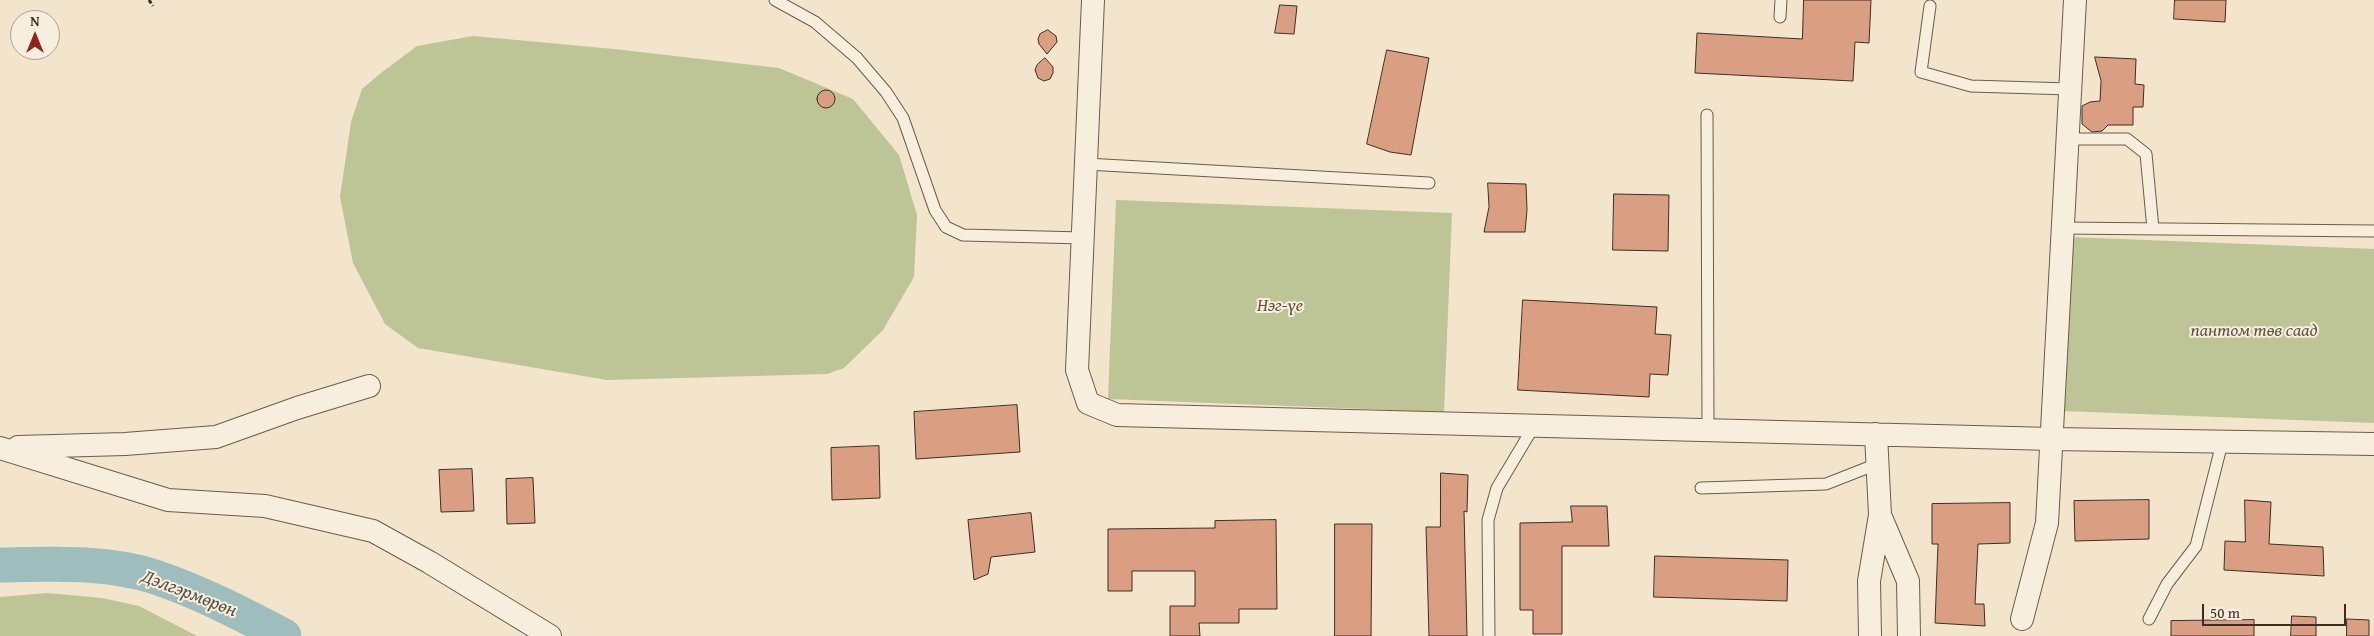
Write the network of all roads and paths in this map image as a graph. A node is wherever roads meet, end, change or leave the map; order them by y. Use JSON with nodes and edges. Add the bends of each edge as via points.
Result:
{"nodes":[{"id":1,"x":149,"y":0,"type":"edge"},
{"id":2,"x":775,"y":0,"type":"edge"},
{"id":3,"x":1093,"y":0,"type":"edge"},
{"id":4,"x":1781,"y":0,"type":"edge"},
{"id":5,"x":2075,"y":0,"type":"edge"},
{"id":6,"x":153,"y":6,"type":"dead end"},
{"id":7,"x":1930,"y":6,"type":"dead end"},
{"id":8,"x":1780,"y":17,"type":"dead end"},
{"id":9,"x":2069,"y":89,"type":"junction"},
{"id":10,"x":1707,"y":115,"type":"dead end"},
{"id":11,"x":2066,"y":139,"type":"junction"},
{"id":12,"x":1086,"y":164,"type":"junction"},
{"id":13,"x":1429,"y":183,"type":"dead end"},
{"id":14,"x":2062,"y":228,"type":"junction"},
{"id":15,"x":2153,"y":229,"type":"junction"},
{"id":16,"x":2374,"y":231,"type":"edge"},
{"id":17,"x":1083,"y":238,"type":"junction"},
{"id":18,"x":369,"y":386,"type":"dead end"},
{"id":19,"x":1534,"y":426,"type":"junction"},
{"id":20,"x":1708,"y":430,"type":"junction"},
{"id":21,"x":1876,"y":434,"type":"junction"},
{"id":22,"x":2052,"y":439,"type":"junction"},
{"id":23,"x":2222,"y":443,"type":"junction"},
{"id":24,"x":2374,"y":444,"type":"edge"},
{"id":25,"x":1877,"y":464,"type":"junction"},
{"id":26,"x":1701,"y":488,"type":"dead end"},
{"id":27,"x":1880,"y":515,"type":"junction"},
{"id":28,"x":2148,"y":619,"type":"dead end"},
{"id":29,"x":2022,"y":620,"type":"dead end"},
{"id":30,"x":550,"y":636,"type":"edge"},
{"id":31,"x":1489,"y":636,"type":"edge"},
{"id":32,"x":1870,"y":636,"type":"edge"},
{"id":33,"x":1909,"y":636,"type":"edge"}],
"edges":[{"from":1,"to":6,"type":"path"},
{"from":2,"to":17,"type":"lane","via":[[815,22],[857,58],[886,92],[903,118],[935,210],[946,227],[963,235]]},
{"from":3,"to":12,"type":"street"},
{"from":4,"to":8,"type":"lane"},
{"from":5,"to":9,"type":"street"},
{"from":7,"to":9,"type":"lane","via":[[1922,72],[1971,86]]},
{"from":9,"to":11,"type":"street"},
{"from":10,"to":20,"type":"lane"},
{"from":11,"to":14,"type":"street"},
{"from":11,"to":15,"type":"lane","via":[[2127,140],[2146,154]]},
{"from":12,"to":13,"type":"lane"},
{"from":12,"to":17,"type":"street"},
{"from":14,"to":15,"type":"lane"},
{"from":14,"to":22,"type":"street"},
{"from":15,"to":16,"type":"lane"},
{"from":17,"to":19,"type":"street","via":[[1078,370],[1088,403],[1117,415]]},
{"from":18,"to":30,"type":"street","via":[[216,436],[126,444],[0,448],[168,500],[265,506],[373,531]]},
{"from":19,"to":20,"type":"street"},
{"from":19,"to":31,"type":"lane","via":[[1497,488],[1488,520]]},
{"from":20,"to":21,"type":"street"},
{"from":21,"to":22,"type":"street"},
{"from":21,"to":25,"type":"street"},
{"from":22,"to":23,"type":"street"},
{"from":22,"to":29,"type":"street","via":[[2047,523]]},
{"from":23,"to":24,"type":"street"},
{"from":23,"to":28,"type":"lane","via":[[2196,546],[2167,584]]},
{"from":25,"to":26,"type":"lane","via":[[1826,484]]},
{"from":25,"to":27,"type":"street"},
{"from":27,"to":32,"type":"street","via":[[1869,581]]},
{"from":27,"to":33,"type":"street","via":[[1908,581]]}]}
